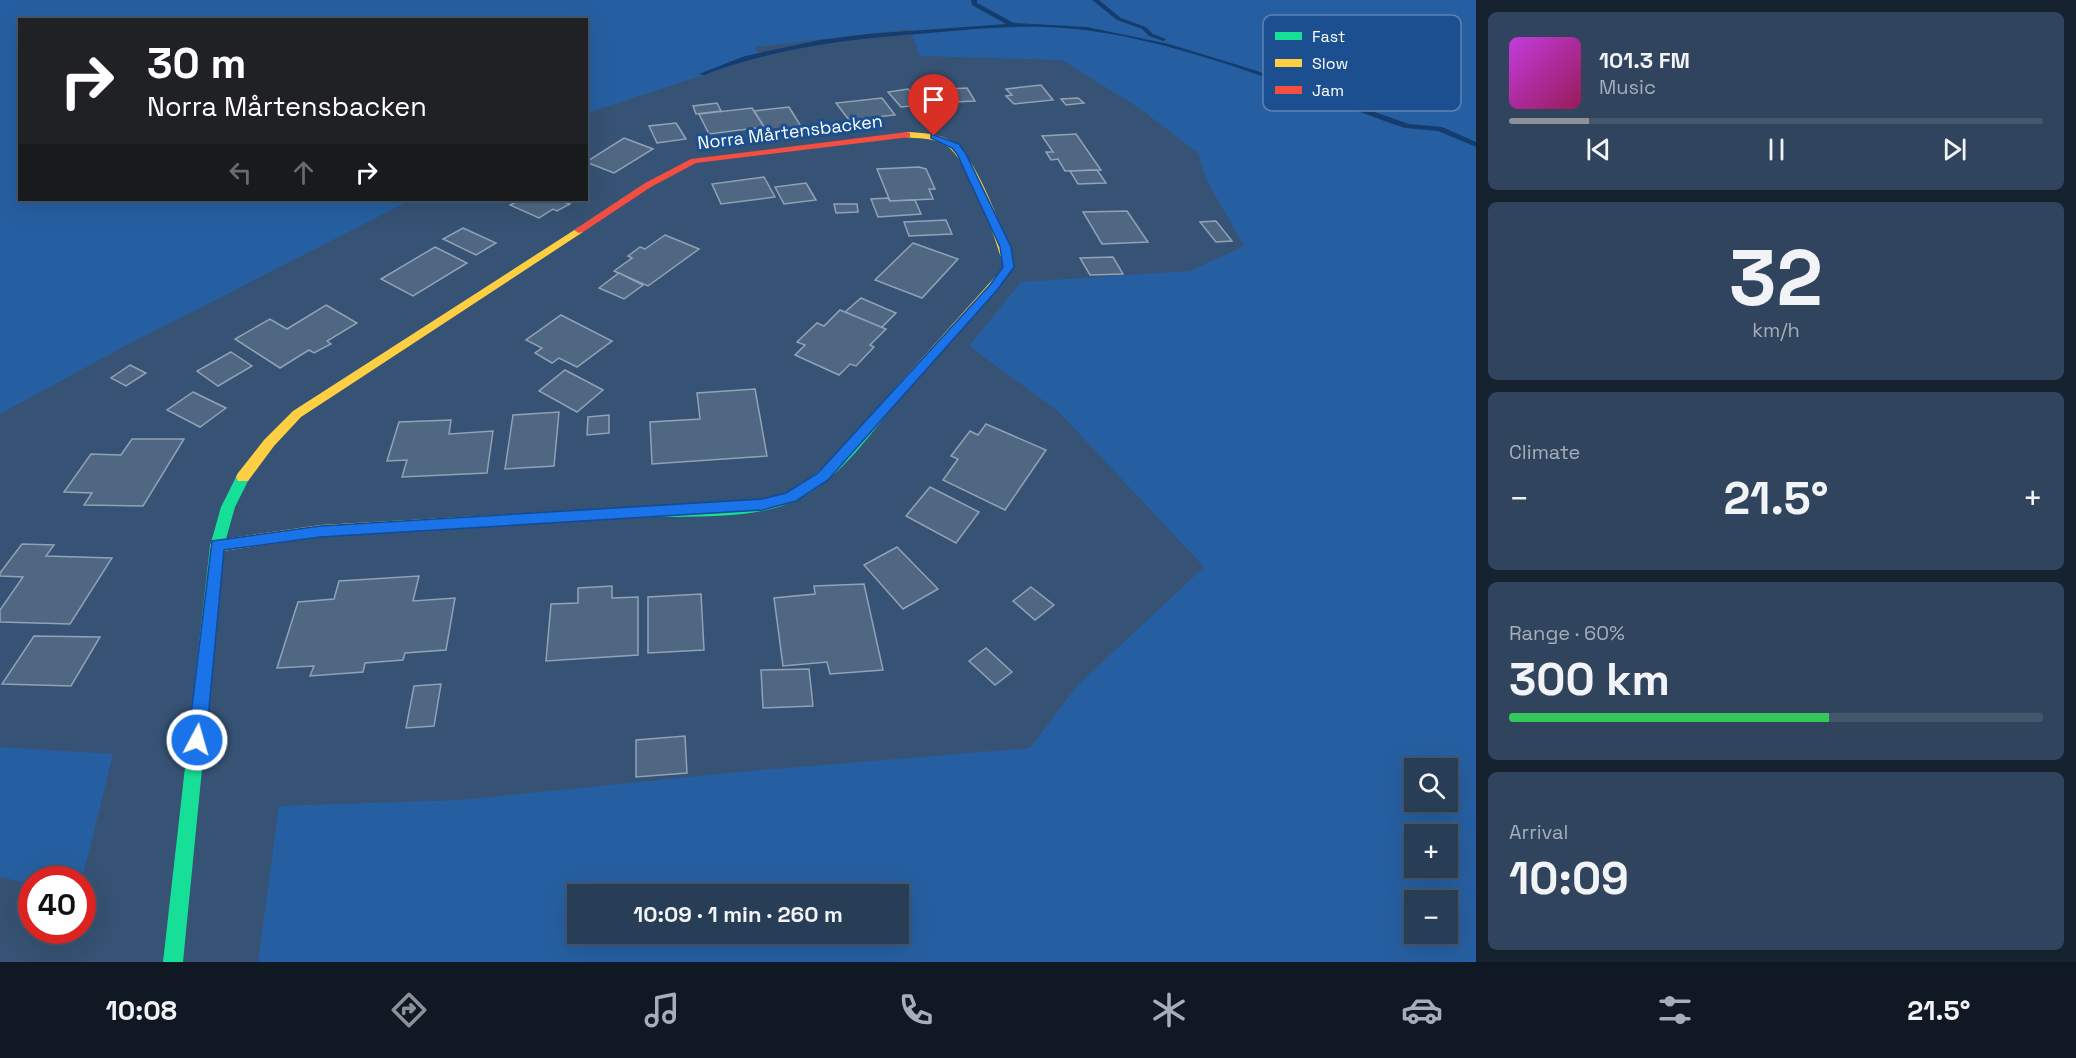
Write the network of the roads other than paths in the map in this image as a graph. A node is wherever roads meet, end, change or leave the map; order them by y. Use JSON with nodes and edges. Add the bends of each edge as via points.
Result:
{"nodes":[{"id":1,"x":217,"y":546,"type":"junction"},
{"id":2,"x":173,"y":962,"type":"edge"}],
"edges":[{"from":1,"to":1,"type":"street","name":"Norra Mårtensbacken","via":[[320,531],[762,505],[791,497],[823,476],[994,287],[1009,267],[1005,247],[961,154],[955,146],[934,136],[907,135],[694,161],[677,168],[297,414],[255,457],[236,486]]},
{"from":1,"to":2,"type":"street","name":"Norra Mårtensbacken"}]}
